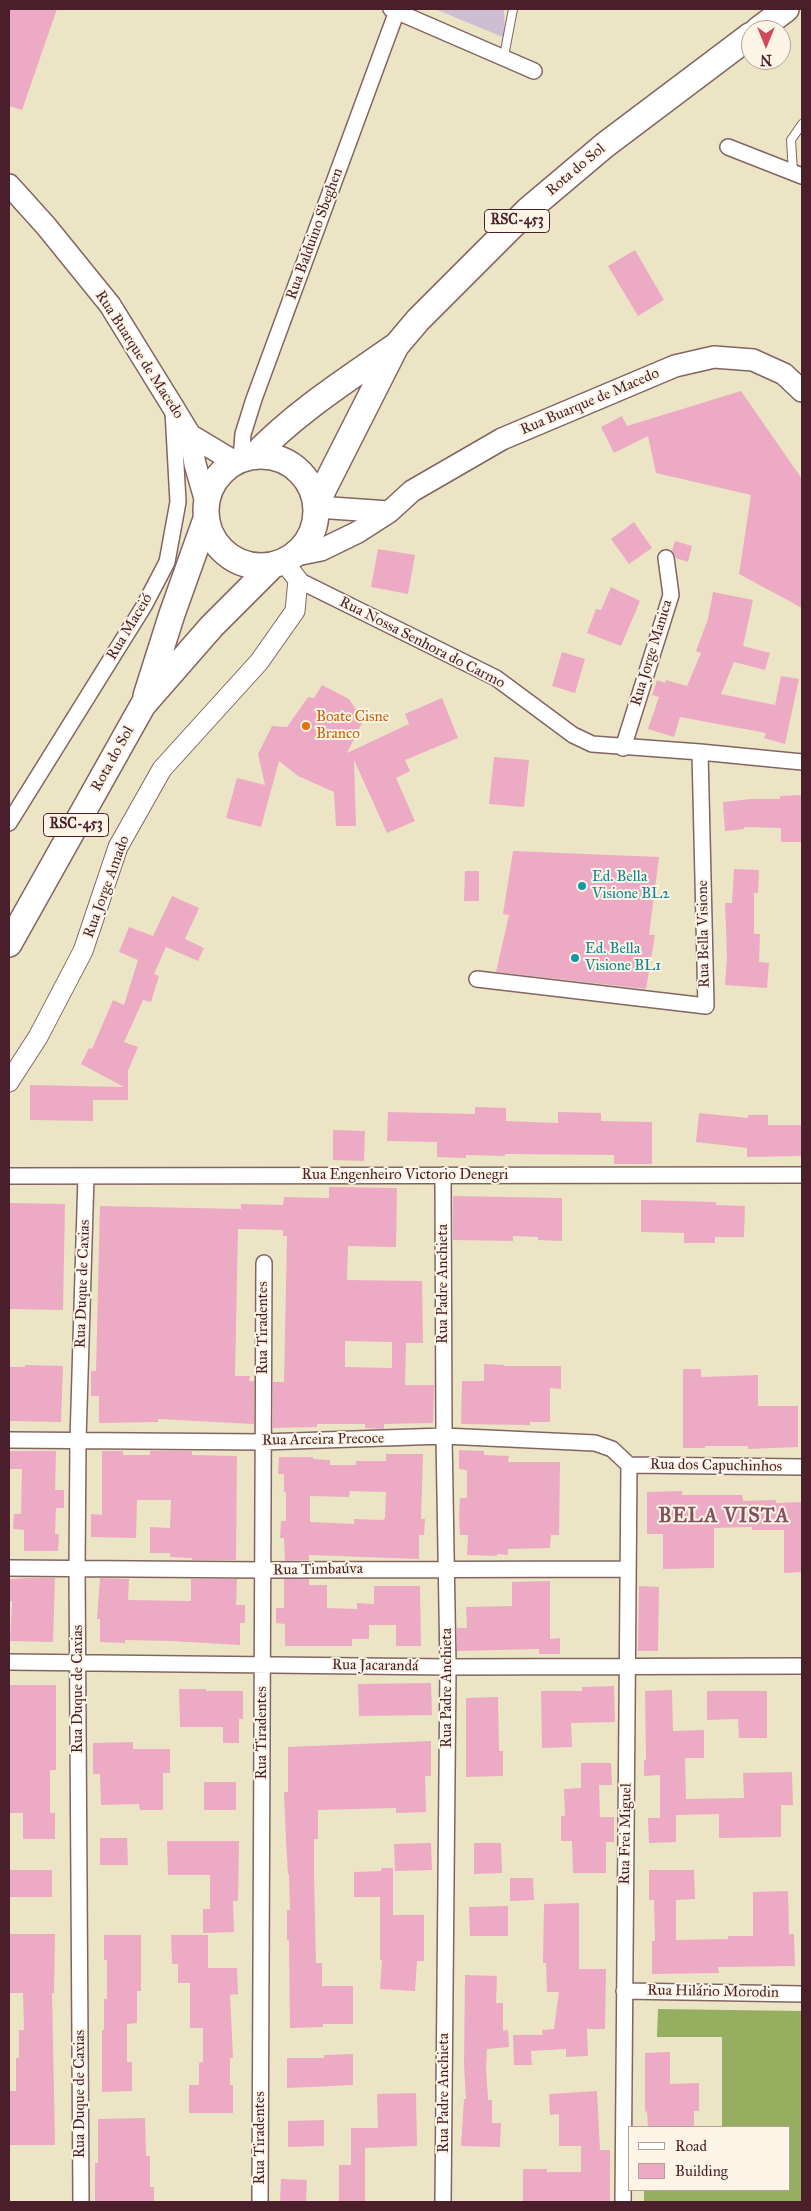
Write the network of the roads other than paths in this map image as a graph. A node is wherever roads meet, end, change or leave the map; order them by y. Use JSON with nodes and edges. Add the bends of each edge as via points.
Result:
{"nodes":[{"id":1,"x":512,"y":9,"type":"edge"},
{"id":2,"x":786,"y":9,"type":"edge"},
{"id":3,"x":394,"y":10,"type":"edge"},
{"id":4,"x":771,"y":20,"type":"edge"},
{"id":5,"x":741,"y":43,"type":"edge"},
{"id":6,"x":504,"y":56,"type":"junction"},
{"id":7,"x":534,"y":71,"type":"dead end"},
{"id":8,"x":802,"y":124,"type":"edge"},
{"id":9,"x":728,"y":147,"type":"dead end"},
{"id":10,"x":798,"y":174,"type":"edge"},
{"id":11,"x":9,"y":185,"type":"edge"},
{"id":12,"x":396,"y":346,"type":"junction"},
{"id":13,"x":802,"y":391,"type":"edge"},
{"id":14,"x":173,"y":407,"type":"junction"},
{"id":15,"x":190,"y":435,"type":"junction"},
{"id":16,"x":243,"y":459,"type":"junction"},
{"id":17,"x":317,"y":504,"type":"junction"},
{"id":18,"x":206,"y":510,"type":"junction"},
{"id":19,"x":389,"y":512,"type":"junction"},
{"id":20,"x":666,"y":558,"type":"dead end"},
{"id":21,"x":287,"y":565,"type":"junction"},
{"id":22,"x":144,"y":705,"type":"junction"},
{"id":23,"x":623,"y":748,"type":"junction"},
{"id":24,"x":700,"y":752,"type":"junction"},
{"id":25,"x":802,"y":762,"type":"edge"},
{"id":26,"x":9,"y":823,"type":"edge"},
{"id":27,"x":9,"y":944,"type":"edge"},
{"id":28,"x":477,"y":980,"type":"dead end"},
{"id":29,"x":9,"y":1082,"type":"edge"},
{"id":30,"x":443,"y":1175,"type":"junction"},
{"id":31,"x":802,"y":1175,"type":"edge"},
{"id":32,"x":9,"y":1176,"type":"edge"},
{"id":33,"x":86,"y":1176,"type":"junction"},
{"id":34,"x":264,"y":1263,"type":"dead end"},
{"id":35,"x":444,"y":1436,"type":"junction"},
{"id":36,"x":9,"y":1440,"type":"edge"},
{"id":37,"x":78,"y":1440,"type":"junction"},
{"id":38,"x":263,"y":1442,"type":"junction"},
{"id":39,"x":630,"y":1465,"type":"junction"},
{"id":40,"x":802,"y":1467,"type":"edge"},
{"id":41,"x":9,"y":1568,"type":"edge"},
{"id":42,"x":447,"y":1568,"type":"junction"},
{"id":43,"x":77,"y":1569,"type":"junction"},
{"id":44,"x":628,"y":1569,"type":"junction"},
{"id":45,"x":262,"y":1570,"type":"junction"},
{"id":46,"x":9,"y":1662,"type":"edge"},
{"id":47,"x":78,"y":1662,"type":"junction"},
{"id":48,"x":262,"y":1664,"type":"junction"},
{"id":49,"x":628,"y":1666,"type":"junction"},
{"id":50,"x":802,"y":1666,"type":"edge"},
{"id":51,"x":448,"y":1667,"type":"junction"},
{"id":52,"x":624,"y":1990,"type":"junction"},
{"id":53,"x":802,"y":1994,"type":"edge"},
{"id":54,"x":81,"y":2202,"type":"edge"},
{"id":55,"x":260,"y":2202,"type":"edge"},
{"id":56,"x":444,"y":2202,"type":"edge"},
{"id":57,"x":623,"y":2202,"type":"edge"}],
"edges":[{"from":1,"to":6,"type":"lane"},
{"from":2,"to":4,"type":"highway"},
{"from":3,"to":6,"type":"street"},
{"from":3,"to":16,"type":"street","name":"Rua Balduino Sbeghen","via":[[254,399],[243,434]]},
{"from":5,"to":12,"type":"highway","name":"Rota do Sol","number":"RSC-453","via":[[605,145],[528,210]]},
{"from":6,"to":7,"type":"street"},
{"from":8,"to":10,"type":"lane","via":[[791,140]]},
{"from":9,"to":10,"type":"street"},
{"from":11,"to":14,"type":"main road","name":"Rua Buarque de Macedo","via":[[110,305]]},
{"from":12,"to":16,"type":"highway","name":"Rota do Sol","number":"RSC-453"},
{"from":12,"to":17,"type":"highway","name":"Rota do Sol","number":"RSC-453"},
{"from":13,"to":19,"type":"main road","name":"Rua Buarque de Macedo","via":[[784,374],[753,360],[714,357],[675,366],[502,439],[412,491]]},
{"from":14,"to":15,"type":"main road","name":"Rua Buarque de Macedo"},
{"from":14,"to":26,"type":"street","name":"Rua Maceió","via":[[178,502],[167,562],[144,606]]},
{"from":15,"to":16,"type":"main road","name":"Rua Buarque de Macedo"},
{"from":15,"to":18,"type":"main road","name":"Rua Buarque de Macedo"},
{"from":16,"to":17,"type":"highway","name":"Rua Buarque de Macedo","via":[[276,457],[295,466],[312,488]]},
{"from":16,"to":18,"type":"highway","number":"RSC-453","via":[[221,472],[211,486]]},
{"from":17,"to":19,"type":"main road"},
{"from":17,"to":21,"type":"highway","number":"RSC-453","via":[[312,534],[304,548]]},
{"from":18,"to":21,"type":"highway","name":"Rua Buarque de Macedo","via":[[212,538],[226,554],[256,566]]},
{"from":18,"to":22,"type":"highway","name":"Rota do Sol","number":"RSC-453"},
{"from":19,"to":21,"type":"main road","name":"Rua Buarque de Macedo","via":[[358,532]]},
{"from":20,"to":23,"type":"street","name":"Rua Jorge Manica","via":[[671,595]]},
{"from":21,"to":22,"type":"highway","name":"Rota do Sol","number":"RSC-453","via":[[212,626]]},
{"from":21,"to":23,"type":"street","name":"Rua Nossa Senhora do Carmo","via":[[496,678],[574,735],[592,744]]},
{"from":21,"to":29,"type":"street","name":"Rua Jorge Amado","via":[[295,611],[259,662],[162,769],[118,847],[83,951],[38,1037]]},
{"from":22,"to":27,"type":"highway","name":"Rota do Sol","number":"RSC-453"},
{"from":23,"to":24,"type":"street","name":"Rua Nossa Senhora do Carmo"},
{"from":24,"to":25,"type":"street","name":"Rua Nossa Senhora do Carmo"},
{"from":24,"to":28,"type":"street","name":"Rua Bella Visione","via":[[706,1006]]},
{"from":30,"to":31,"type":"street","name":"Rua Engenheiro Victorio Denegri"},
{"from":30,"to":33,"type":"street","name":"Rua Engenheiro Victorio Denegri"},
{"from":30,"to":35,"type":"street","name":"Rua Padre Anchieta"},
{"from":32,"to":33,"type":"street","name":"Rua Engenheiro Victorio Denegri"},
{"from":33,"to":37,"type":"street","name":"Rua Duque de Caxias"},
{"from":34,"to":38,"type":"street","name":"Rua Tiradentes"},
{"from":35,"to":38,"type":"street","name":"Rua Arceira Precoce"},
{"from":35,"to":39,"type":"street","name":"Rua Arceira Precoce","via":[[595,1443],[612,1449]]},
{"from":35,"to":42,"type":"street","name":"Rua Padre Anchieta"},
{"from":36,"to":37,"type":"street","name":"Rua Arceira Precoce"},
{"from":37,"to":38,"type":"street","name":"Rua Arceira Precoce"},
{"from":37,"to":43,"type":"street","name":"Rua Duque de Caxias"},
{"from":38,"to":45,"type":"street","name":"Rua Tiradentes"},
{"from":39,"to":40,"type":"street","name":"Rua dos Capuchinhos"},
{"from":39,"to":44,"type":"street","name":"Rua Frei Miguel"},
{"from":41,"to":43,"type":"street","name":"Rua Timbaúva"},
{"from":42,"to":44,"type":"street","name":"Rua Timbaúva"},
{"from":42,"to":45,"type":"street","name":"Rua Timbaúva"},
{"from":42,"to":51,"type":"street","name":"Rua Padre Anchieta"},
{"from":43,"to":45,"type":"street","name":"Rua Timbaúva"},
{"from":43,"to":47,"type":"street","name":"Rua Duque de Caxias"},
{"from":44,"to":49,"type":"street","name":"Rua Frei Miguel"},
{"from":45,"to":48,"type":"street","name":"Rua Tiradentes"},
{"from":46,"to":47,"type":"street","name":"Rua Jacarandá"},
{"from":47,"to":48,"type":"street","name":"Rua Jacarandá"},
{"from":47,"to":54,"type":"street","name":"Rua Duque de Caxias"},
{"from":48,"to":51,"type":"street","name":"Rua Jacarandá"},
{"from":48,"to":55,"type":"street","name":"Rua Tiradentes"},
{"from":49,"to":50,"type":"street","name":"Rua Jacarandá"},
{"from":49,"to":51,"type":"street","name":"Rua Jacarandá"},
{"from":49,"to":52,"type":"street","name":"Rua Frei Miguel"},
{"from":51,"to":56,"type":"street","name":"Rua Padre Anchieta"},
{"from":52,"to":53,"type":"street","name":"Rua Hilário Morodin"},
{"from":52,"to":57,"type":"street","name":"Rua Frei Miguel"}]}
